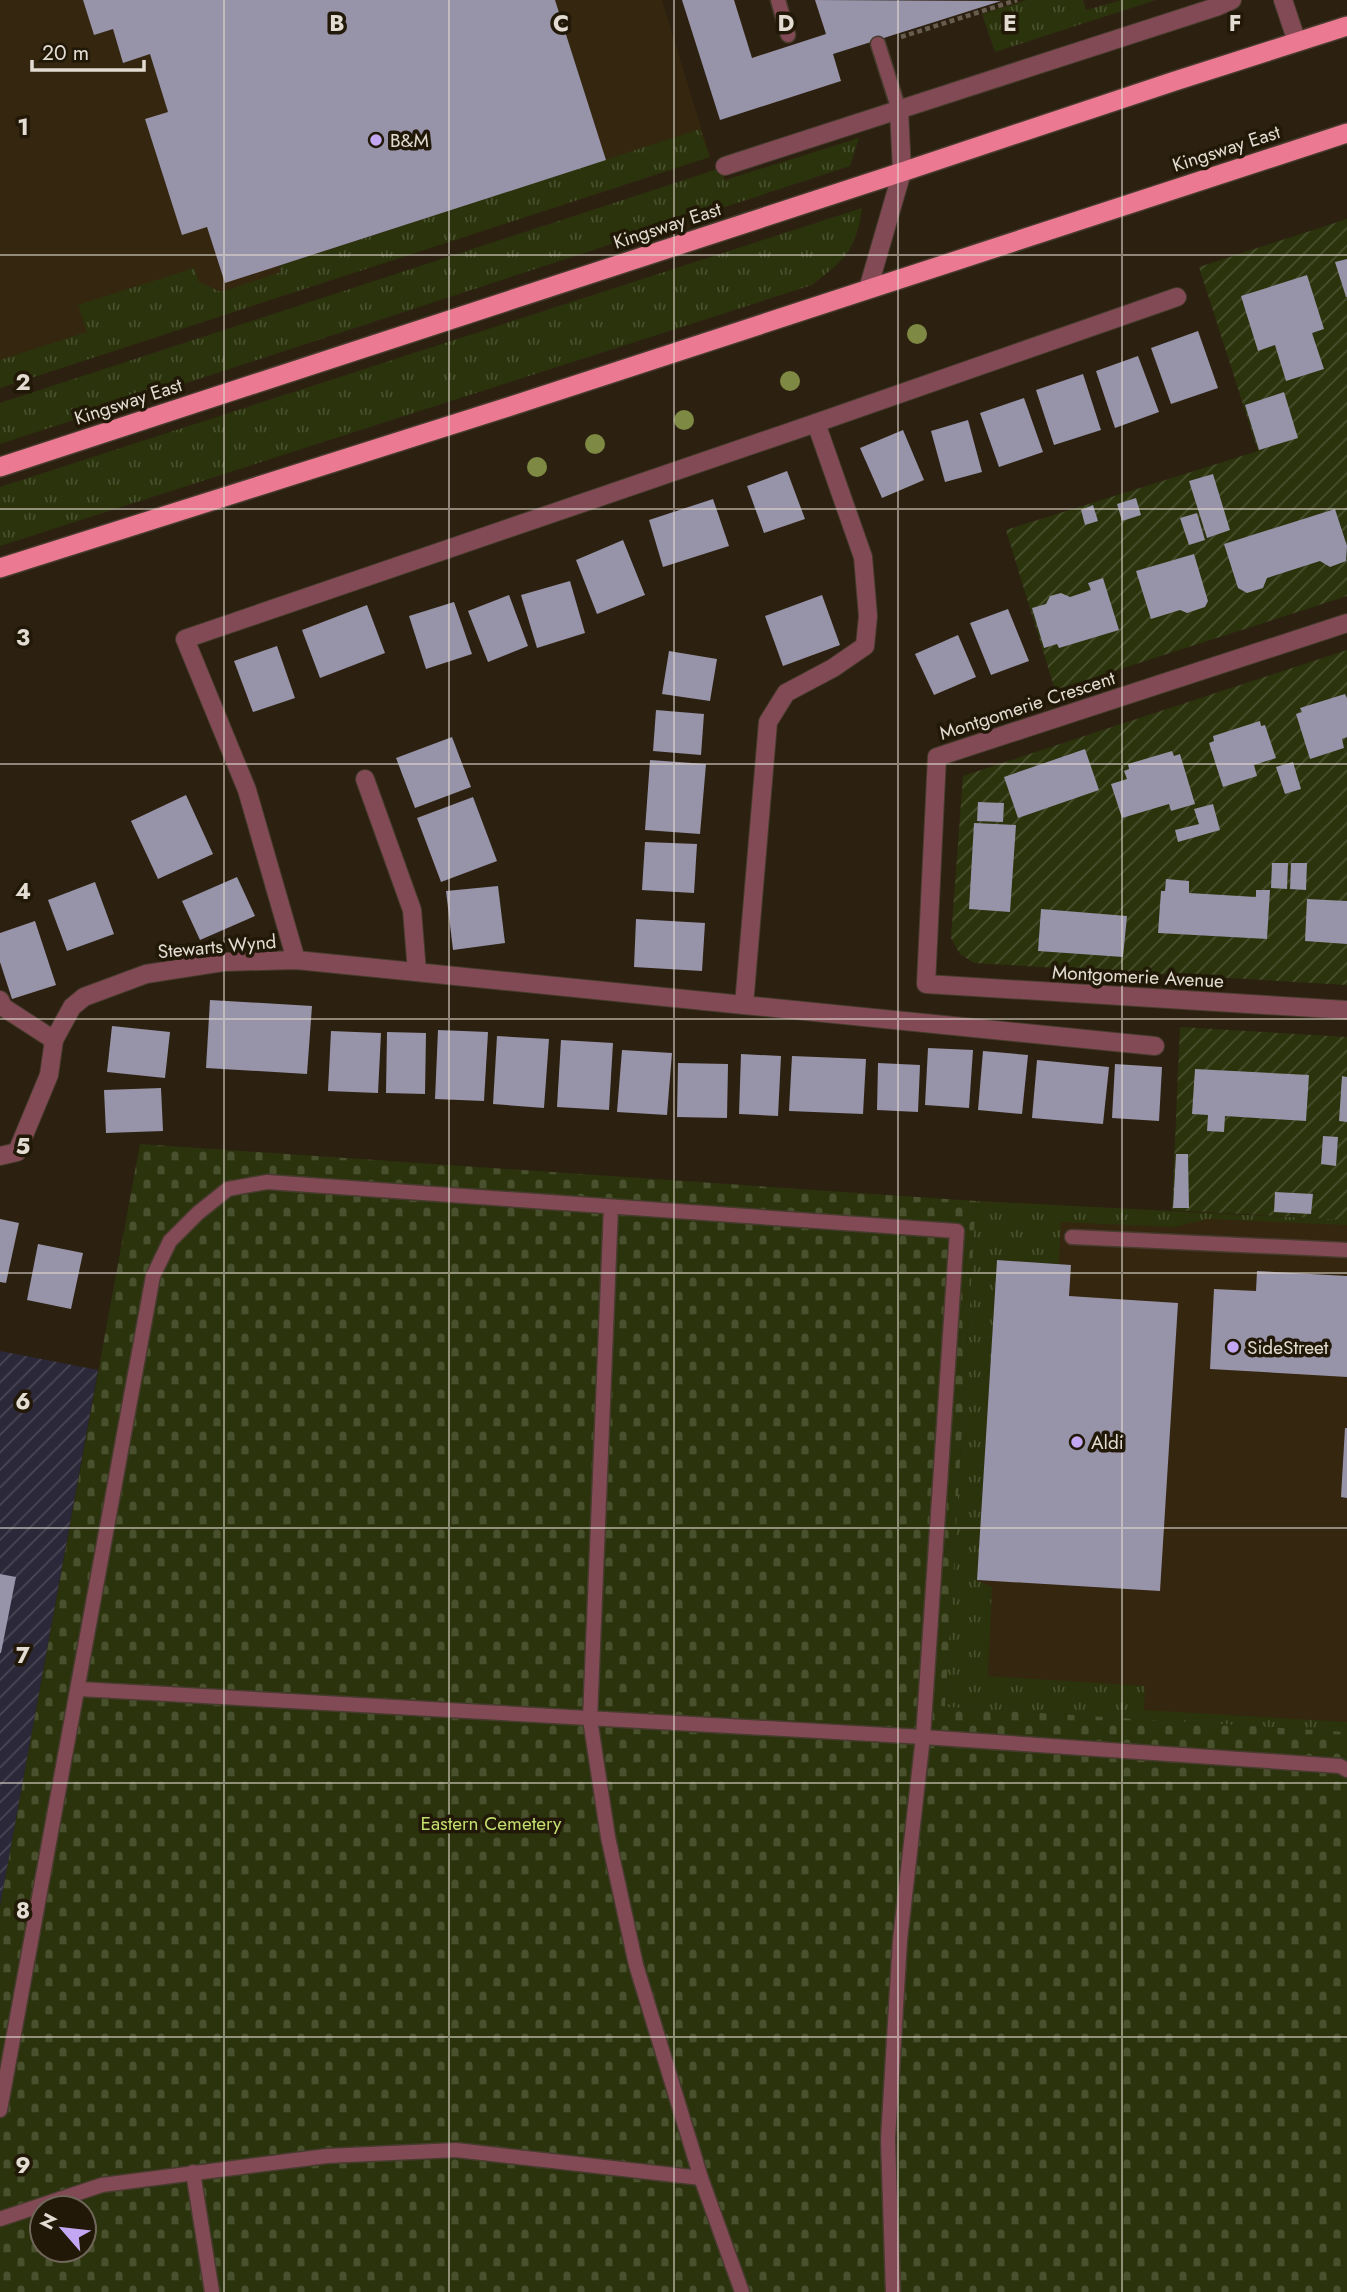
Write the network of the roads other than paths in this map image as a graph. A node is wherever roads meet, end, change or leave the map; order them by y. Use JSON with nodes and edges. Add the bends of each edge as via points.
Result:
{"nodes":[{"id":1,"x":778,"y":0,"type":"edge"},
{"id":2,"x":1232,"y":0,"type":"edge"},
{"id":3,"x":1283,"y":0,"type":"edge"},
{"id":4,"x":1347,"y":26,"type":"edge"},
{"id":5,"x":789,"y":35,"type":"dead end"},
{"id":6,"x":1297,"y":42,"type":"junction"},
{"id":7,"x":878,"y":44,"type":"road end"},
{"id":8,"x":899,"y":110,"type":"junction"},
{"id":9,"x":1347,"y":133,"type":"edge"},
{"id":10,"x":725,"y":166,"type":"dead end"},
{"id":11,"x":902,"y":173,"type":"junction"},
{"id":12,"x":868,"y":289,"type":"junction"},
{"id":13,"x":1177,"y":297,"type":"dead end"},
{"id":14,"x":816,"y":423,"type":"junction"},
{"id":15,"x":0,"y":467,"type":"edge"},
{"id":16,"x":0,"y":568,"type":"edge"},
{"id":17,"x":1347,"y":623,"type":"edge"},
{"id":18,"x":365,"y":779,"type":"dead end"},
{"id":19,"x":296,"y":960,"type":"junction"},
{"id":20,"x":416,"y":972,"type":"junction"},
{"id":21,"x":926,"y":985,"type":"joint"},
{"id":22,"x":0,"y":1000,"type":"edge"},
{"id":23,"x":744,"y":1005,"type":"junction"},
{"id":24,"x":1347,"y":1010,"type":"edge"},
{"id":25,"x":54,"y":1040,"type":"junction"},
{"id":26,"x":1155,"y":1046,"type":"dead end"},
{"id":27,"x":0,"y":1156,"type":"edge"},
{"id":28,"x":611,"y":1207,"type":"junction"},
{"id":29,"x":1072,"y":1237,"type":"dead end"},
{"id":30,"x":1347,"y":1250,"type":"edge"},
{"id":31,"x":79,"y":1689,"type":"junction"},
{"id":32,"x":590,"y":1719,"type":"junction"},
{"id":33,"x":923,"y":1737,"type":"junction"},
{"id":34,"x":1347,"y":1770,"type":"edge"},
{"id":35,"x":0,"y":2110,"type":"edge"},
{"id":36,"x":193,"y":2172,"type":"junction"},
{"id":37,"x":701,"y":2178,"type":"junction"},
{"id":38,"x":0,"y":2219,"type":"edge"},
{"id":39,"x":212,"y":2292,"type":"edge"},
{"id":40,"x":742,"y":2292,"type":"edge"},
{"id":41,"x":893,"y":2292,"type":"edge"}],
"edges":[{"from":1,"to":5,"type":"lane"},
{"from":2,"to":8,"type":"street"},
{"from":3,"to":6,"type":"street"},
{"from":4,"to":6,"type":"highway","name":"Kingsway East"},
{"from":6,"to":11,"type":"highway","name":"Kingsway East"},
{"from":7,"to":8,"type":"lane"},
{"from":8,"to":10,"type":"street"},
{"from":8,"to":11,"type":"street"},
{"from":9,"to":12,"type":"highway","name":"Kingsway East"},
{"from":11,"to":12,"type":"street"},
{"from":11,"to":15,"type":"highway","name":"Kingsway East"},
{"from":12,"to":16,"type":"highway","name":"Kingsway East"},
{"from":13,"to":14,"type":"street"},
{"from":14,"to":19,"type":"street","via":[[185,639],[247,790]]},
{"from":14,"to":23,"type":"street","via":[[863,557],[868,616],[865,646],[786,693],[768,722]]},
{"from":17,"to":21,"type":"street","name":"Montgomerie Crescent","via":[[937,757]]},
{"from":18,"to":20,"type":"street","via":[[412,909]]},
{"from":19,"to":20,"type":"street","name":"Stewarts Wynd"},
{"from":19,"to":25,"type":"street","name":"Stewarts Wynd","via":[[223,962],[146,974],[84,998],[72,1007]]},
{"from":20,"to":23,"type":"street","name":"Stewarts Wynd"},
{"from":21,"to":24,"type":"street","name":"Montgomerie Avenue"},
{"from":22,"to":25,"type":"street","via":[[3,1007]]},
{"from":23,"to":26,"type":"street","name":"Stewarts Wynd"},
{"from":25,"to":27,"type":"street","name":"Stewarts Wynd","via":[[49,1075],[17,1152]]},
{"from":28,"to":31,"type":"lane","via":[[267,1182],[228,1189],[198,1213],[170,1241],[153,1276]]},
{"from":28,"to":32,"type":"lane"},
{"from":28,"to":33,"type":"lane","via":[[957,1231]]},
{"from":29,"to":30,"type":"lane"},
{"from":31,"to":32,"type":"lane"},
{"from":31,"to":35,"type":"lane"},
{"from":32,"to":33,"type":"lane"},
{"from":32,"to":37,"type":"lane","via":[[608,1837],[636,1965]]},
{"from":33,"to":34,"type":"lane"},
{"from":33,"to":41,"type":"lane","via":[[900,1940],[888,2139]]},
{"from":36,"to":37,"type":"lane","via":[[327,2156],[456,2150]]},
{"from":36,"to":38,"type":"lane","via":[[102,2185]]},
{"from":36,"to":39,"type":"lane"},
{"from":37,"to":40,"type":"lane"}]}
